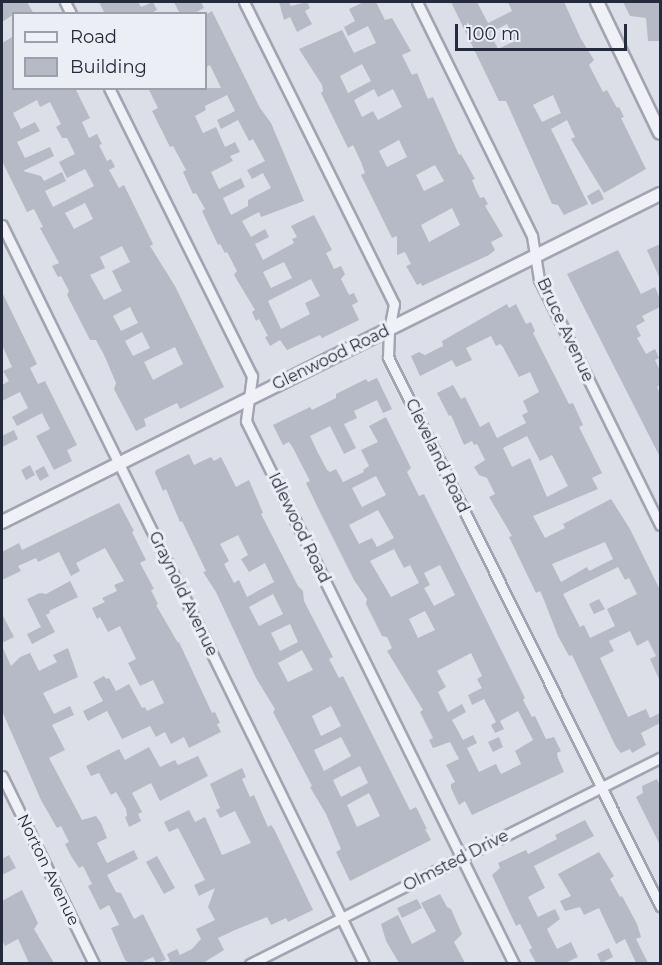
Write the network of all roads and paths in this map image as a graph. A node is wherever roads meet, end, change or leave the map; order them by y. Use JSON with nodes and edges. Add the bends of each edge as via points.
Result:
{"nodes":[{"id":1,"x":244,"y":2,"type":"edge"},
{"id":2,"x":417,"y":2,"type":"edge"},
{"id":3,"x":597,"y":2,"type":"edge"},
{"id":4,"x":110,"y":90,"type":"edge"},
{"id":5,"x":660,"y":133,"type":"edge"},
{"id":6,"x":660,"y":194,"type":"edge"},
{"id":7,"x":2,"y":225,"type":"edge"},
{"id":8,"x":535,"y":256,"type":"junction"},
{"id":9,"x":389,"y":329,"type":"junction"},
{"id":10,"x":249,"y":399,"type":"junction"},
{"id":11,"x":120,"y":463,"type":"junction"},
{"id":12,"x":2,"y":522,"type":"edge"},
{"id":13,"x":660,"y":525,"type":"edge"},
{"id":14,"x":660,"y":758,"type":"edge"},
{"id":15,"x":2,"y":776,"type":"edge"},
{"id":16,"x":601,"y":787,"type":"junction"},
{"id":17,"x":463,"y":858,"type":"junction"},
{"id":18,"x":660,"y":906,"type":"edge"},
{"id":19,"x":341,"y":918,"type":"junction"},
{"id":20,"x":94,"y":963,"type":"edge"},
{"id":21,"x":250,"y":963,"type":"edge"},
{"id":22,"x":364,"y":963,"type":"edge"},
{"id":23,"x":514,"y":963,"type":"edge"}],
"edges":[{"from":1,"to":9,"type":"street","name":"Cleveland Road","via":[[394,304]]},
{"from":2,"to":8,"type":"street","name":"Bruce Avenue","via":[[532,236]]},
{"from":3,"to":5,"type":"street"},
{"from":4,"to":10,"type":"street","name":"Idlewood Road","via":[[252,376]]},
{"from":6,"to":8,"type":"street","name":"Glenwood Road"},
{"from":7,"to":11,"type":"street","name":"Graynold Avenue"},
{"from":8,"to":9,"type":"street","name":"Glenwood Road"},
{"from":8,"to":13,"type":"street","name":"Bruce Avenue","via":[[539,279]]},
{"from":9,"to":10,"type":"street","name":"Glenwood Road"},
{"from":9,"to":16,"type":"street","name":"Cleveland Road","via":[[388,357]]},
{"from":10,"to":11,"type":"street","name":"Glenwood Road"},
{"from":10,"to":17,"type":"street","name":"Idlewood Road","via":[[246,421]]},
{"from":11,"to":12,"type":"street","name":"Glenwood Road"},
{"from":11,"to":19,"type":"street","name":"Graynold Avenue"},
{"from":14,"to":16,"type":"street","name":"Olmsted Drive"},
{"from":15,"to":20,"type":"street","name":"Norton Avenue"},
{"from":16,"to":17,"type":"street","name":"Olmsted Drive"},
{"from":16,"to":18,"type":"street","name":"Cleveland Road"},
{"from":17,"to":19,"type":"street","name":"Olmsted Drive"},
{"from":17,"to":23,"type":"street","name":"Idlewood Road"},
{"from":19,"to":21,"type":"street","name":"Olmsted Drive"},
{"from":19,"to":22,"type":"street","name":"Graynold Avenue"}]}
